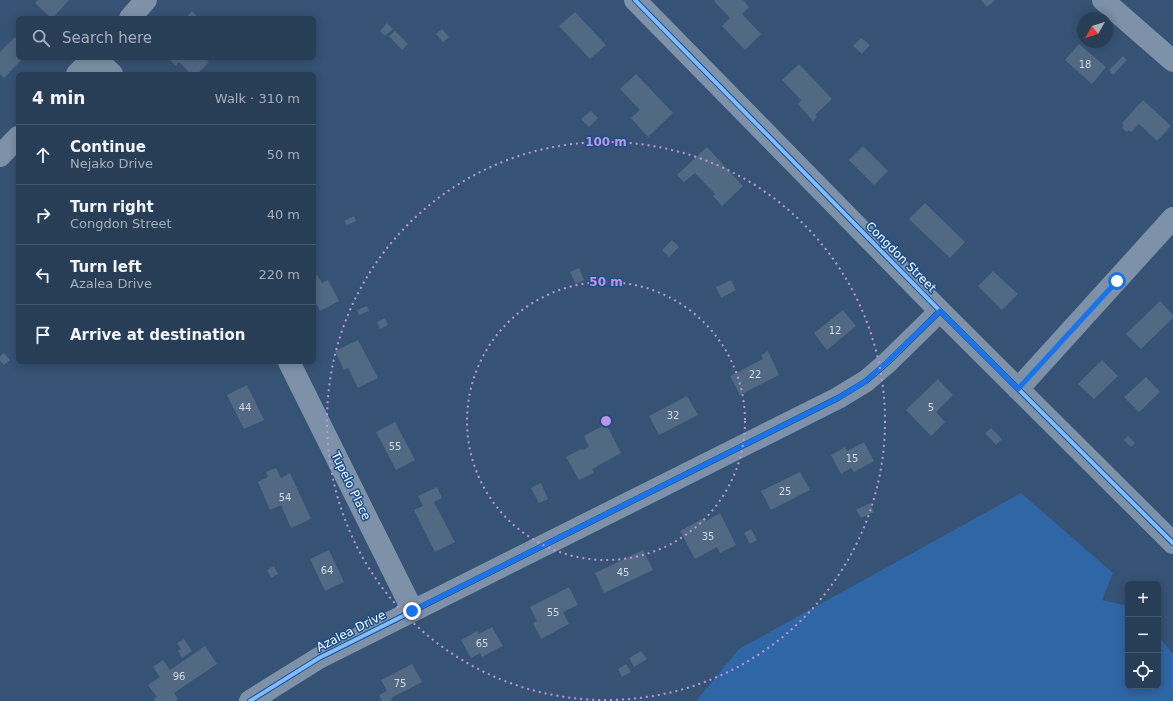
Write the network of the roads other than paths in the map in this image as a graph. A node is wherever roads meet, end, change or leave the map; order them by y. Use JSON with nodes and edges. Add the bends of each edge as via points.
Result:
{"nodes":[{"id":1,"x":146,"y":0,"type":"edge"},
{"id":2,"x":635,"y":0,"type":"edge"},
{"id":3,"x":1103,"y":0,"type":"edge"},
{"id":4,"x":132,"y":16,"type":"edge"},
{"id":5,"x":92,"y":60,"type":"edge"},
{"id":6,"x":96,"y":60,"type":"edge"},
{"id":7,"x":1173,"y":61,"type":"edge"},
{"id":8,"x":79,"y":72,"type":"edge"},
{"id":9,"x":110,"y":72,"type":"edge"},
{"id":10,"x":16,"y":139,"type":"edge"},
{"id":11,"x":0,"y":156,"type":"edge"},
{"id":12,"x":1173,"y":218,"type":"edge"},
{"id":13,"x":940,"y":311,"type":"junction"},
{"id":14,"x":290,"y":364,"type":"edge"},
{"id":15,"x":1018,"y":389,"type":"junction"},
{"id":16,"x":1173,"y":543,"type":"edge"},
{"id":17,"x":412,"y":611,"type":"junction"},
{"id":18,"x":250,"y":701,"type":"edge"}],
"edges":[{"from":1,"to":4,"type":"street"},
{"from":2,"to":13,"type":"street","name":"Congdon Street"},
{"from":3,"to":7,"type":"street"},
{"from":5,"to":8,"type":"street"},
{"from":6,"to":9,"type":"street"},
{"from":10,"to":11,"type":"street"},
{"from":12,"to":15,"type":"street"},
{"from":13,"to":15,"type":"street","name":"Congdon Street"},
{"from":13,"to":17,"type":"street","name":"Azalea Drive","via":[[866,381],[838,398]]},
{"from":14,"to":17,"type":"street","name":"Tupelo Place"},
{"from":15,"to":16,"type":"street","name":"Congdon Street"},
{"from":17,"to":18,"type":"street","name":"Azalea Drive","via":[[319,658]]}]}
